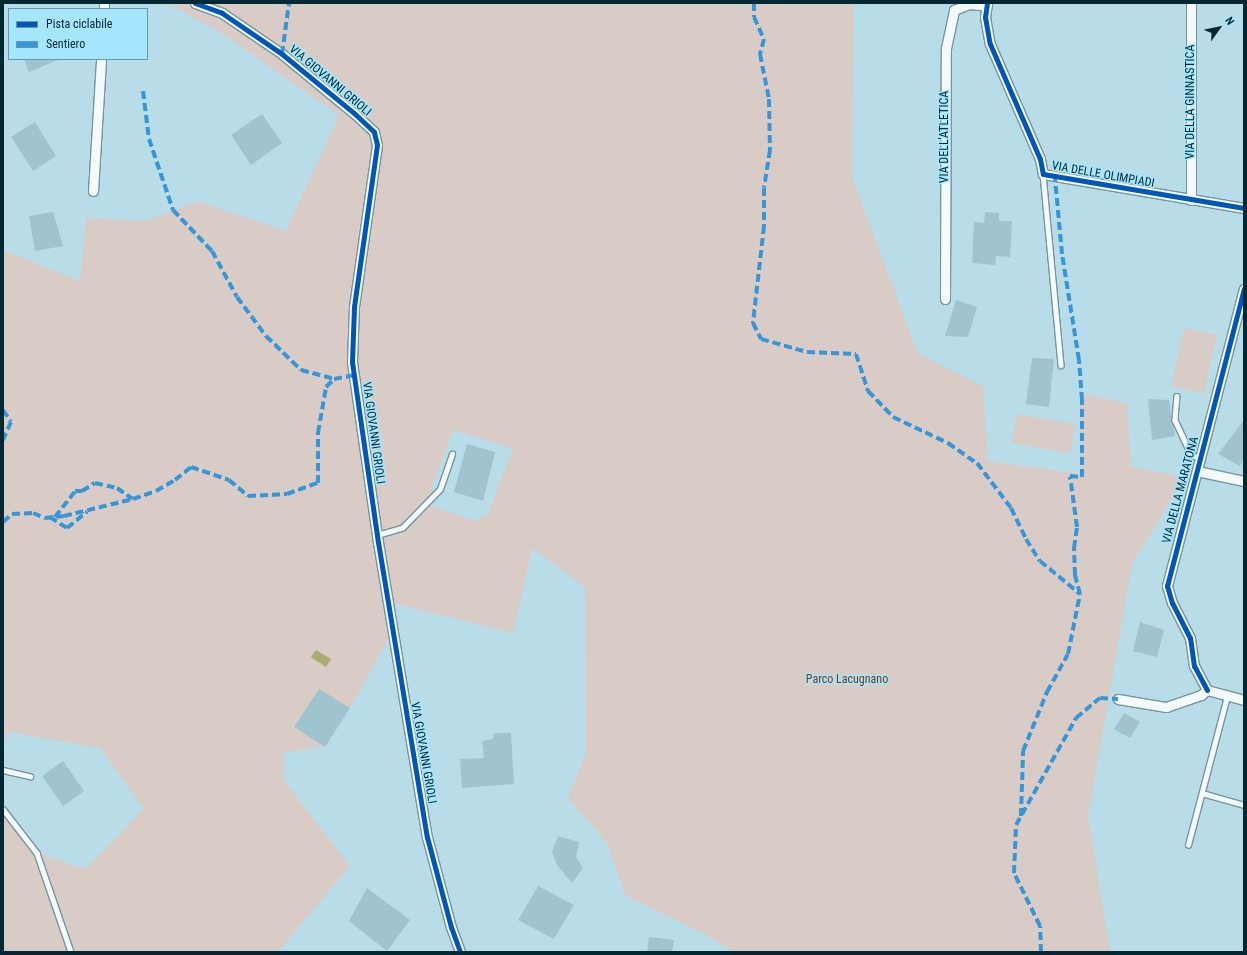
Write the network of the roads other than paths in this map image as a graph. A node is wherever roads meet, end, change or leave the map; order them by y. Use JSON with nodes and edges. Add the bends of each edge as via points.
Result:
{"nodes":[{"id":1,"x":195,"y":3,"type":"edge"},
{"id":2,"x":1191,"y":3,"type":"edge"},
{"id":3,"x":987,"y":4,"type":"edge"},
{"id":4,"x":101,"y":60,"type":"edge"},
{"id":5,"x":1043,"y":174,"type":"junction"},
{"id":6,"x":93,"y":191,"type":"dead end"},
{"id":7,"x":1191,"y":200,"type":"junction"},
{"id":8,"x":1244,"y":208,"type":"edge"},
{"id":9,"x":1244,"y":289,"type":"edge"},
{"id":10,"x":945,"y":299,"type":"dead end"},
{"id":11,"x":1061,"y":364,"type":"dead end"},
{"id":12,"x":1177,"y":396,"type":"dead end"},
{"id":13,"x":452,"y":454,"type":"dead end"},
{"id":14,"x":1200,"y":458,"type":"junction"},
{"id":15,"x":1197,"y":471,"type":"junction"},
{"id":16,"x":1244,"y":481,"type":"edge"},
{"id":17,"x":377,"y":535,"type":"junction"},
{"id":18,"x":1207,"y":690,"type":"junction"},
{"id":19,"x":1227,"y":696,"type":"junction"},
{"id":20,"x":1118,"y":699,"type":"dead end"},
{"id":21,"x":1244,"y":700,"type":"edge"},
{"id":22,"x":3,"y":770,"type":"edge"},
{"id":23,"x":30,"y":776,"type":"dead end"},
{"id":24,"x":1202,"y":793,"type":"junction"},
{"id":25,"x":1244,"y":805,"type":"edge"},
{"id":26,"x":3,"y":809,"type":"edge"},
{"id":27,"x":1188,"y":845,"type":"dead end"},
{"id":28,"x":71,"y":952,"type":"edge"},
{"id":29,"x":460,"y":952,"type":"edge"}],
"edges":[{"from":1,"to":17,"type":"street","name":"VIA GIOVANNI GRIOLI","via":[[222,13],[282,54],[356,114],[374,132],[377,146],[354,307],[352,362]]},
{"from":2,"to":7,"type":"street","name":"VIA DELLA GINNASTICA"},
{"from":3,"to":5,"type":"street","name":"VIA DELLE OLIMPIADI","via":[[985,17],[990,44],[1040,159]]},
{"from":3,"to":10,"type":"street","name":"VIA DELL'ATLETICA","via":[[969,4],[954,10],[946,48]]},
{"from":4,"to":6,"type":"street"},
{"from":5,"to":7,"type":"street","name":"VIA DELLE OLIMPIADI"},
{"from":5,"to":11,"type":"lane"},
{"from":7,"to":8,"type":"street","name":"VIA DELLE OLIMPIADI"},
{"from":9,"to":14,"type":"street","name":"VIA DELLA MARATONA"},
{"from":12,"to":14,"type":"lane","via":[[1175,420],[1191,455]]},
{"from":13,"to":17,"type":"lane","via":[[440,489],[402,528]]},
{"from":14,"to":15,"type":"street","name":"VIA DELLA MARATONA"},
{"from":15,"to":16,"type":"street"},
{"from":15,"to":18,"type":"street","name":"VIA DELLA MARATONA","via":[[1167,586],[1172,603],[1190,638],[1194,666]]},
{"from":17,"to":29,"type":"street","name":"VIA GIOVANNI GRIOLI","via":[[427,836]]},
{"from":18,"to":19,"type":"street"},
{"from":18,"to":20,"type":"street","via":[[1201,695],[1166,707]]},
{"from":19,"to":21,"type":"street"},
{"from":19,"to":24,"type":"lane"},
{"from":22,"to":23,"type":"lane"},
{"from":24,"to":25,"type":"lane"},
{"from":24,"to":27,"type":"lane"},
{"from":26,"to":28,"type":"lane","via":[[37,853]]}]}
